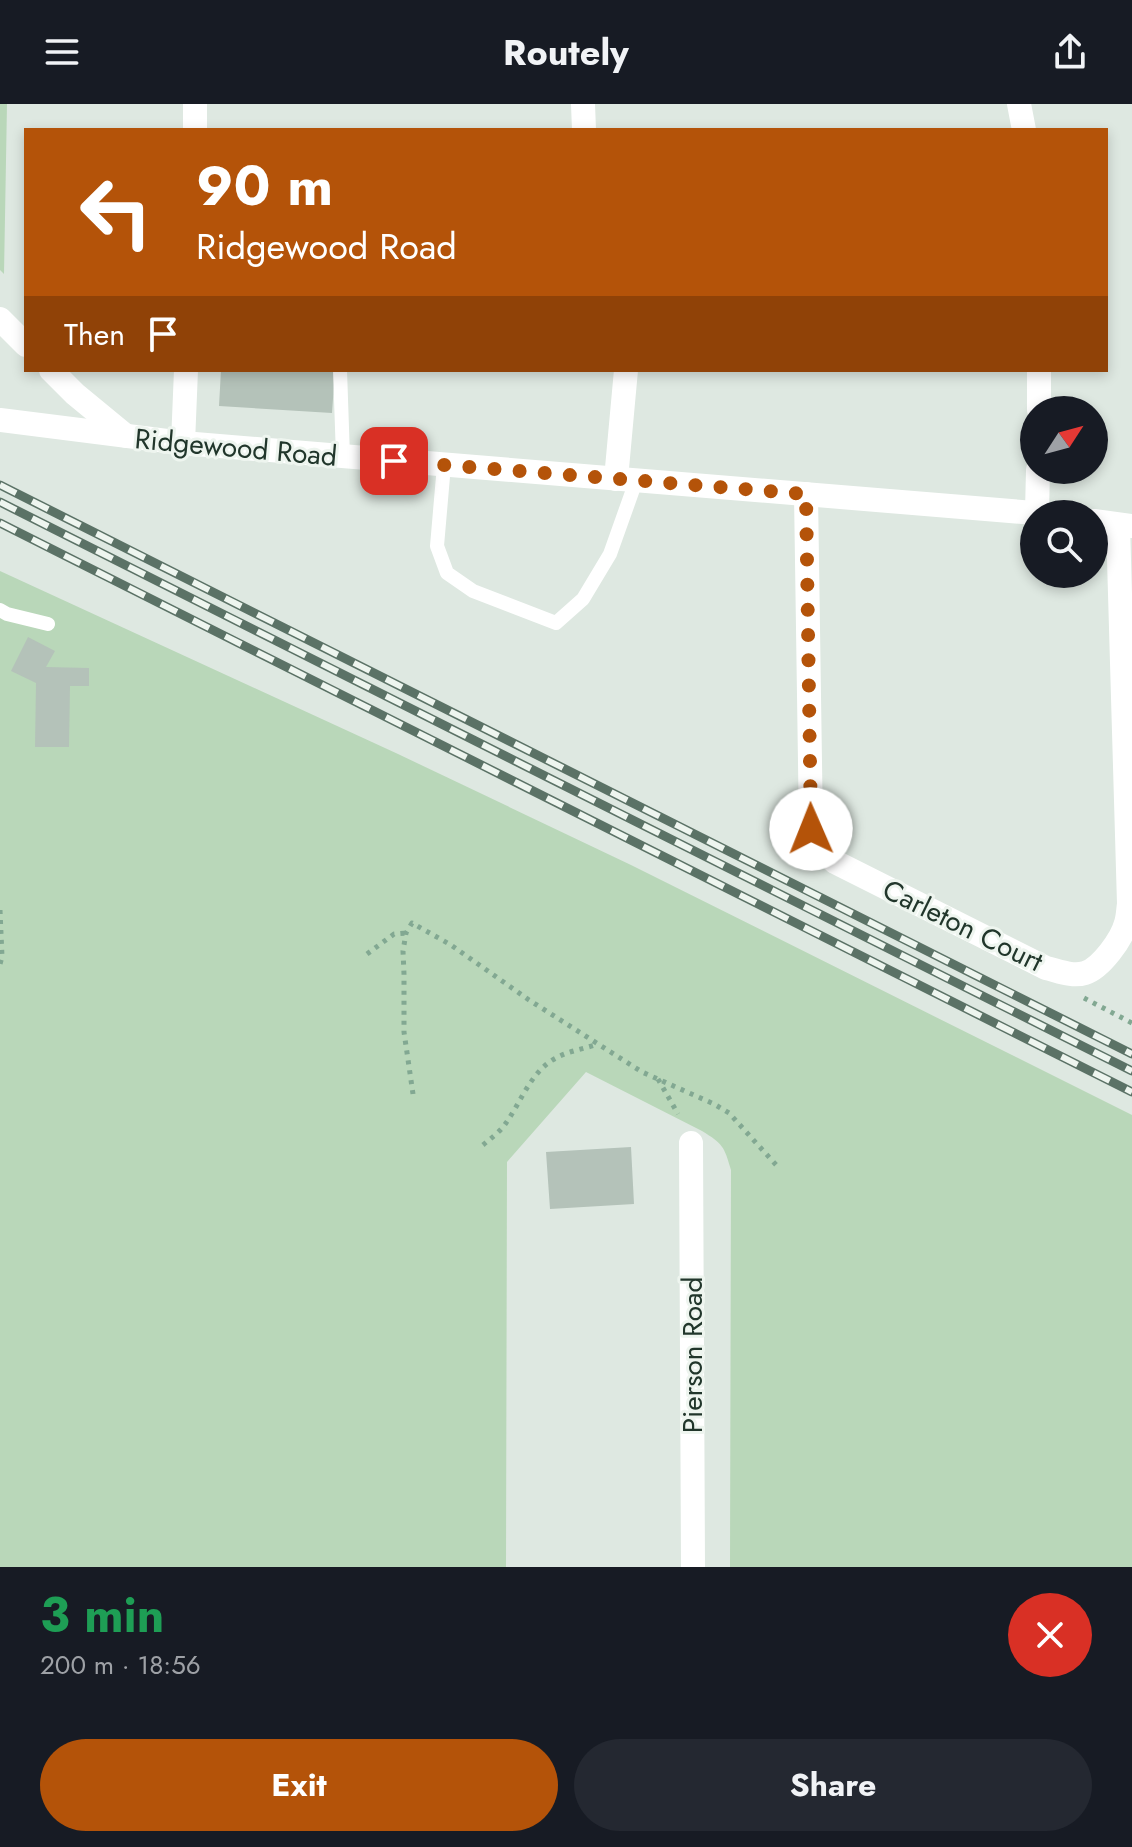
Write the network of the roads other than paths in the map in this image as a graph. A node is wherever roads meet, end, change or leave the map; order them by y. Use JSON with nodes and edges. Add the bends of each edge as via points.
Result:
{"nodes":[{"id":1,"x":195,"y":104,"type":"edge"},
{"id":2,"x":583,"y":104,"type":"edge"},
{"id":3,"x":1019,"y":104,"type":"edge"},
{"id":4,"x":195,"y":128,"type":"edge"},
{"id":5,"x":584,"y":128,"type":"edge"},
{"id":6,"x":1024,"y":128,"type":"edge"},
{"id":7,"x":0,"y":319,"type":"edge"},
{"id":8,"x":24,"y":343,"type":"edge"},
{"id":9,"x":53,"y":372,"type":"edge"},
{"id":10,"x":186,"y":372,"type":"edge"},
{"id":11,"x":340,"y":372,"type":"edge"},
{"id":12,"x":626,"y":372,"type":"edge"},
{"id":13,"x":1039,"y":372,"type":"edge"},
{"id":14,"x":1039,"y":396,"type":"edge"},
{"id":15,"x":0,"y":420,"type":"edge"},
{"id":16,"x":126,"y":436,"type":"junction"},
{"id":17,"x":183,"y":443,"type":"junction"},
{"id":18,"x":343,"y":457,"type":"junction"},
{"id":19,"x":444,"y":465,"type":"junction"},
{"id":20,"x":626,"y":480,"type":"junction"},
{"id":21,"x":806,"y":494,"type":"junction"},
{"id":22,"x":1020,"y":511,"type":"edge"},
{"id":23,"x":1115,"y":524,"type":"edge"},
{"id":24,"x":0,"y":610,"type":"edge"},
{"id":25,"x":48,"y":624,"type":"dead end"},
{"id":26,"x":691,"y":1143,"type":"dead end"},
{"id":27,"x":693,"y":1567,"type":"edge"}],
"edges":[{"from":1,"to":4,"type":"street"},
{"from":2,"to":5,"type":"street"},
{"from":3,"to":6,"type":"street"},
{"from":7,"to":8,"type":"street"},
{"from":9,"to":16,"type":"street"},
{"from":10,"to":17,"type":"street"},
{"from":11,"to":18,"type":"lane"},
{"from":12,"to":20,"type":"street"},
{"from":13,"to":14,"type":"street"},
{"from":15,"to":16,"type":"street","name":"Ridgewood Road"},
{"from":16,"to":17,"type":"street","name":"Ridgewood Road"},
{"from":17,"to":18,"type":"street","name":"Ridgewood Road"},
{"from":18,"to":19,"type":"street","name":"Ridgewood Road"},
{"from":19,"to":20,"type":"street","name":"Ridgewood Road"},
{"from":19,"to":20,"type":"lane","via":[[437,546],[447,573],[473,591],[556,623],[583,599],[610,554]]},
{"from":20,"to":21,"type":"street","name":"Ridgewood Road"},
{"from":21,"to":22,"type":"street","name":"Ridgewood Road"},
{"from":21,"to":23,"type":"street","name":"Carleton Court","via":[[811,829],[819,846],[835,862],[1046,968],[1068,974],[1087,973],[1102,961],[1126,926],[1129,904]]},
{"from":24,"to":25,"type":"lane"},
{"from":26,"to":27,"type":"street","name":"Pierson Road"}]}
